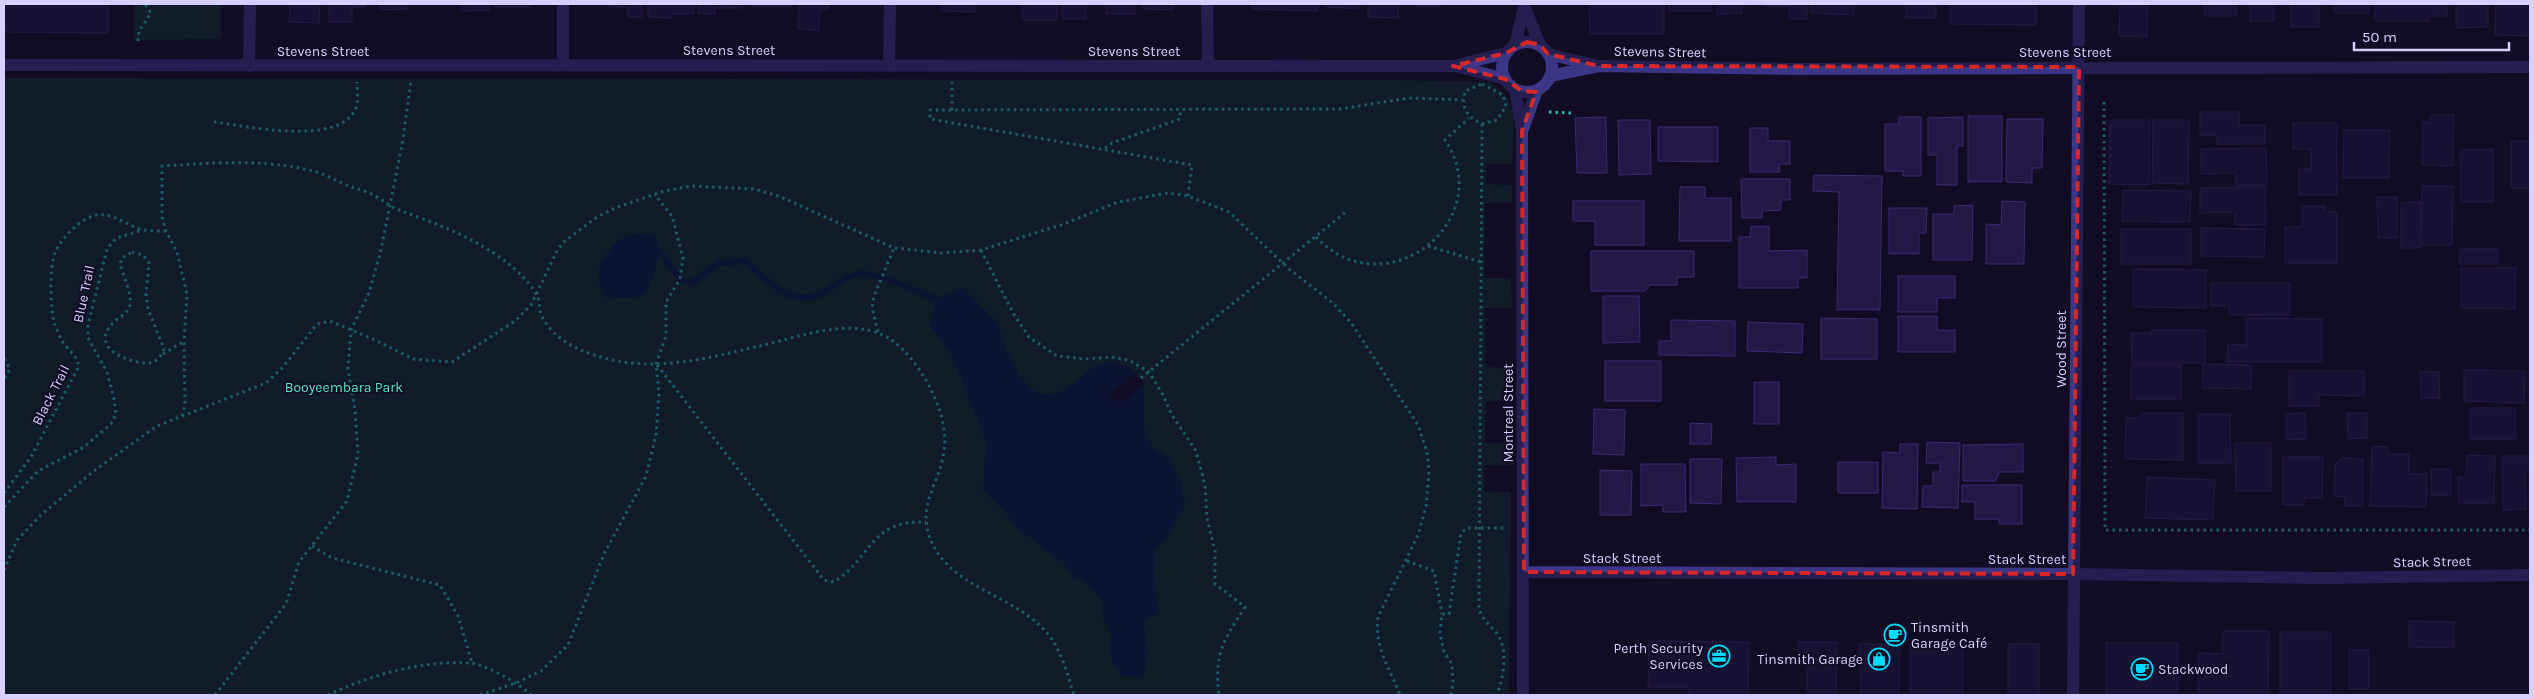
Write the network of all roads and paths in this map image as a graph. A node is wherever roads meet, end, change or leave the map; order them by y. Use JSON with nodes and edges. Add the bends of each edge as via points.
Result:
{"nodes":[{"id":1,"x":145,"y":4,"type":"edge"},
{"id":2,"x":250,"y":4,"type":"edge"},
{"id":3,"x":563,"y":4,"type":"edge"},
{"id":4,"x":890,"y":4,"type":"edge"},
{"id":5,"x":1207,"y":4,"type":"edge"},
{"id":6,"x":2080,"y":4,"type":"edge"},
{"id":7,"x":1525,"y":6,"type":"edge"},
{"id":8,"x":138,"y":41,"type":"dead end"},
{"id":9,"x":1510,"y":49,"type":"junction"},
{"id":10,"x":1544,"y":49,"type":"junction"},
{"id":11,"x":562,"y":64,"type":"junction"},
{"id":12,"x":4,"y":65,"type":"edge"},
{"id":13,"x":249,"y":66,"type":"junction"},
{"id":14,"x":356,"y":66,"type":"junction"},
{"id":15,"x":414,"y":66,"type":"junction"},
{"id":16,"x":889,"y":66,"type":"junction"},
{"id":17,"x":1208,"y":66,"type":"junction"},
{"id":18,"x":1453,"y":66,"type":"junction"},
{"id":19,"x":1599,"y":66,"type":"junction"},
{"id":20,"x":2079,"y":67,"type":"junction"},
{"id":21,"x":2530,"y":67,"type":"edge"},
{"id":22,"x":1550,"y":76,"type":"junction"},
{"id":23,"x":952,"y":78,"type":"dead end"},
{"id":24,"x":1505,"y":79,"type":"junction"},
{"id":25,"x":1515,"y":89,"type":"junction"},
{"id":26,"x":1537,"y":90,"type":"junction"},
{"id":27,"x":1463,"y":100,"type":"junction"},
{"id":28,"x":2104,"y":102,"type":"dead end"},
{"id":29,"x":952,"y":110,"type":"junction"},
{"id":30,"x":1180,"y":110,"type":"junction"},
{"id":31,"x":1550,"y":112,"type":"dead end"},
{"id":32,"x":1571,"y":113,"type":"dead end"},
{"id":33,"x":1469,"y":118,"type":"junction"},
{"id":34,"x":214,"y":122,"type":"dead end"},
{"id":35,"x":1482,"y":124,"type":"junction"},
{"id":36,"x":1522,"y":132,"type":"junction"},
{"id":37,"x":1104,"y":148,"type":"junction"},
{"id":38,"x":655,"y":194,"type":"junction"},
{"id":39,"x":1188,"y":196,"type":"junction"},
{"id":40,"x":388,"y":206,"type":"junction"},
{"id":41,"x":1347,"y":211,"type":"dead end"},
{"id":42,"x":144,"y":230,"type":"junction"},
{"id":43,"x":166,"y":231,"type":"junction"},
{"id":44,"x":1316,"y":237,"type":"junction"},
{"id":45,"x":1428,"y":246,"type":"junction"},
{"id":46,"x":894,"y":248,"type":"junction"},
{"id":47,"x":981,"y":250,"type":"junction"},
{"id":48,"x":1482,"y":262,"type":"junction"},
{"id":49,"x":1283,"y":263,"type":"junction"},
{"id":50,"x":537,"y":296,"type":"junction"},
{"id":51,"x":351,"y":330,"type":"junction"},
{"id":52,"x":878,"y":332,"type":"junction"},
{"id":53,"x":184,"y":342,"type":"junction"},
{"id":54,"x":161,"y":355,"type":"junction"},
{"id":55,"x":4,"y":359,"type":"edge"},
{"id":56,"x":656,"y":364,"type":"junction"},
{"id":57,"x":1150,"y":372,"type":"junction"},
{"id":58,"x":1141,"y":378,"type":"dead end"},
{"id":59,"x":4,"y":379,"type":"edge"},
{"id":60,"x":182,"y":416,"type":"junction"},
{"id":61,"x":4,"y":493,"type":"edge"},
{"id":62,"x":4,"y":507,"type":"edge"},
{"id":63,"x":926,"y":522,"type":"junction"},
{"id":64,"x":1481,"y":528,"type":"junction"},
{"id":65,"x":1510,"y":528,"type":"dead end"},
{"id":66,"x":2530,"y":530,"type":"edge"},
{"id":67,"x":312,"y":546,"type":"junction"},
{"id":68,"x":1407,"y":561,"type":"junction"},
{"id":69,"x":4,"y":570,"type":"edge"},
{"id":70,"x":1524,"y":572,"type":"junction"},
{"id":71,"x":2073,"y":574,"type":"junction"},
{"id":72,"x":2530,"y":575,"type":"edge"},
{"id":73,"x":1442,"y":614,"type":"junction"},
{"id":74,"x":472,"y":663,"type":"junction"},
{"id":75,"x":516,"y":683,"type":"junction"},
{"id":76,"x":216,"y":695,"type":"edge"},
{"id":77,"x":328,"y":695,"type":"edge"},
{"id":78,"x":480,"y":695,"type":"edge"},
{"id":79,"x":531,"y":695,"type":"edge"},
{"id":80,"x":1074,"y":695,"type":"edge"},
{"id":81,"x":1219,"y":695,"type":"edge"},
{"id":82,"x":1400,"y":695,"type":"edge"},
{"id":83,"x":1451,"y":695,"type":"edge"},
{"id":84,"x":1496,"y":695,"type":"edge"},
{"id":85,"x":1523,"y":695,"type":"edge"},
{"id":86,"x":2073,"y":695,"type":"edge"}],
"edges":[{"from":1,"to":8,"type":"path","via":[[151,14],[139,31]]},
{"from":2,"to":13,"type":"street"},
{"from":3,"to":11,"type":"street"},
{"from":4,"to":16,"type":"street"},
{"from":5,"to":17,"type":"street"},
{"from":6,"to":20,"type":"street","name":"Wood Street"},
{"from":7,"to":9,"type":"street"},
{"from":7,"to":10,"type":"street"},
{"from":9,"to":10,"type":"street","via":[[1527,42]]},
{"from":9,"to":18,"type":"street","name":"Stevens Street"},
{"from":9,"to":24,"type":"street","via":[[1502,65]]},
{"from":10,"to":19,"type":"street","name":"Stevens Street"},
{"from":10,"to":22,"type":"street","via":[[1552,66]]},
{"from":11,"to":15,"type":"street","name":"Stevens Street"},
{"from":11,"to":16,"type":"street","name":"Stevens Street"},
{"from":12,"to":13,"type":"street","name":"Stevens Street"},
{"from":13,"to":14,"type":"street","name":"Stevens Street"},
{"from":14,"to":15,"type":"street","name":"Stevens Street"},
{"from":14,"to":34,"type":"path","via":[[356,109],[346,120],[332,127],[301,132]]},
{"from":15,"to":40,"type":"path","via":[[402,145]]},
{"from":16,"to":17,"type":"street","name":"Stevens Street"},
{"from":17,"to":18,"type":"street","name":"Stevens Street"},
{"from":18,"to":24,"type":"street","name":"Stevens Street"},
{"from":19,"to":20,"type":"street","name":"Stevens Street","via":[[1794,69]]},
{"from":19,"to":22,"type":"street","name":"Stevens Street"},
{"from":20,"to":21,"type":"street","name":"Stevens Street"},
{"from":20,"to":71,"type":"street","name":"Wood Street"},
{"from":22,"to":26,"type":"street"},
{"from":23,"to":29,"type":"path"},
{"from":24,"to":25,"type":"street"},
{"from":25,"to":26,"type":"street"},
{"from":25,"to":36,"type":"street","name":"Montreal Street"},
{"from":26,"to":36,"type":"street","name":"Montreal Street"},
{"from":27,"to":30,"type":"path","via":[[1409,98],[1340,109]]},
{"from":27,"to":33,"type":"path"},
{"from":27,"to":35,"type":"path","via":[[1465,90],[1482,84],[1503,95],[1506,106],[1502,114],[1496,120]]},
{"from":28,"to":66,"type":"path","via":[[2105,530]]},
{"from":29,"to":30,"type":"path"},
{"from":29,"to":37,"type":"path","via":[[930,110],[930,119]]},
{"from":30,"to":37,"type":"path","via":[[1180,119]]},
{"from":31,"to":32,"type":"path"},
{"from":33,"to":35,"type":"path"},
{"from":33,"to":45,"type":"path","via":[[1444,140],[1455,155],[1460,189],[1445,229]]},
{"from":35,"to":48,"type":"path"},
{"from":36,"to":70,"type":"street","name":"Montreal Street"},
{"from":37,"to":39,"type":"path","via":[[1192,165]]},
{"from":38,"to":46,"type":"path","via":[[691,186],[754,189],[779,196]]},
{"from":38,"to":50,"type":"path","via":[[597,217],[565,240],[542,278]]},
{"from":38,"to":56,"type":"path","via":[[672,216],[683,258],[680,279],[666,302],[666,336]]},
{"from":39,"to":47,"type":"path","via":[[1168,193],[1118,202],[1056,227]]},
{"from":39,"to":49,"type":"path","via":[[1229,212]]},
{"from":40,"to":43,"type":"path","via":[[373,194],[320,173],[283,166],[239,161],[162,166],[162,217]]},
{"from":40,"to":50,"type":"path","via":[[458,231],[522,275]]},
{"from":40,"to":51,"type":"path","via":[[381,250],[369,293]]},
{"from":41,"to":44,"type":"path"},
{"from":42,"to":43,"type":"path","name":"Black Trail"},
{"from":42,"to":61,"type":"path","name":"Black Trail","via":[[108,216],[96,216],[65,237],[54,254],[54,322],[65,346],[75,353],[79,366],[31,457]]},
{"from":42,"to":62,"type":"path","name":"Blue Trail","via":[[116,238],[107,249],[88,324],[88,338],[106,372],[114,399],[116,414],[111,424],[84,447],[38,471]]},
{"from":43,"to":53,"type":"path","via":[[177,252],[185,280]]},
{"from":44,"to":45,"type":"path","via":[[1342,257],[1360,264],[1397,263]]},
{"from":44,"to":49,"type":"path"},
{"from":45,"to":48,"type":"path"},
{"from":46,"to":47,"type":"path","via":[[942,253]]},
{"from":46,"to":52,"type":"path","via":[[878,283],[872,308]]},
{"from":47,"to":57,"type":"path","via":[[1029,337],[1057,356],[1129,360]]},
{"from":48,"to":64,"type":"path"},
{"from":49,"to":57,"type":"path"},
{"from":49,"to":68,"type":"path","via":[[1334,304],[1352,324],[1418,425],[1427,452],[1428,489],[1418,535]]},
{"from":50,"to":51,"type":"path","via":[[516,321],[452,362],[413,359]]},
{"from":50,"to":56,"type":"path","via":[[541,316],[570,345],[624,362]]},
{"from":51,"to":60,"type":"path","via":[[330,321],[317,324],[266,383]]},
{"from":51,"to":67,"type":"path","via":[[348,369],[358,454],[348,501]]},
{"from":52,"to":56,"type":"path","via":[[841,329],[820,332],[734,352]]},
{"from":52,"to":63,"type":"path","via":[[908,354],[925,377],[942,421],[944,450],[928,497]]},
{"from":53,"to":54,"type":"path"},
{"from":53,"to":60,"type":"path"},
{"from":54,"to":54,"type":"path","via":[[150,363],[138,362],[111,352],[106,345],[106,332],[130,304],[120,264],[122,258],[132,252],[143,255],[150,263],[146,294],[148,309],[164,349]]},
{"from":55,"to":59,"type":"path","via":[[10,369]]},
{"from":56,"to":63,"type":"path","via":[[824,580],[834,582],[841,577],[851,569],[870,542],[890,528],[908,521]]},
{"from":56,"to":75,"type":"path","via":[[659,393],[656,435],[646,476],[604,554],[568,645],[541,671]]},
{"from":57,"to":58,"type":"path"},
{"from":57,"to":81,"type":"path","via":[[1172,415],[1196,451],[1215,550],[1215,584],[1245,607],[1220,648],[1217,664]]},
{"from":60,"to":69,"type":"path","via":[[157,426],[94,470],[42,514],[17,540]]},
{"from":63,"to":80,"type":"path","via":[[932,544],[965,579],[1014,605],[1050,638],[1063,659]]},
{"from":64,"to":65,"type":"path"},
{"from":64,"to":73,"type":"path","via":[[1467,528],[1462,533],[1449,614]]},
{"from":64,"to":84,"type":"path","via":[[1480,609],[1482,617],[1501,641],[1503,674]]},
{"from":67,"to":74,"type":"path","via":[[332,558],[440,584],[458,616]]},
{"from":67,"to":76,"type":"path","via":[[299,562],[286,604]]},
{"from":68,"to":73,"type":"path","via":[[1434,571]]},
{"from":68,"to":82,"type":"path","via":[[1378,618],[1376,632]]},
{"from":70,"to":71,"type":"street","name":"Stack Street"},
{"from":70,"to":85,"type":"street","name":"Montreal Street"},
{"from":71,"to":72,"type":"street","name":"Stack Street","via":[[2324,578]]},
{"from":71,"to":86,"type":"street","name":"Wood Street"},
{"from":73,"to":83,"type":"path","via":[[1440,633],[1444,652],[1452,664]]},
{"from":74,"to":75,"type":"path"},
{"from":74,"to":77,"type":"path","via":[[387,672]]},
{"from":75,"to":78,"type":"path"},
{"from":75,"to":79,"type":"path"}]}
